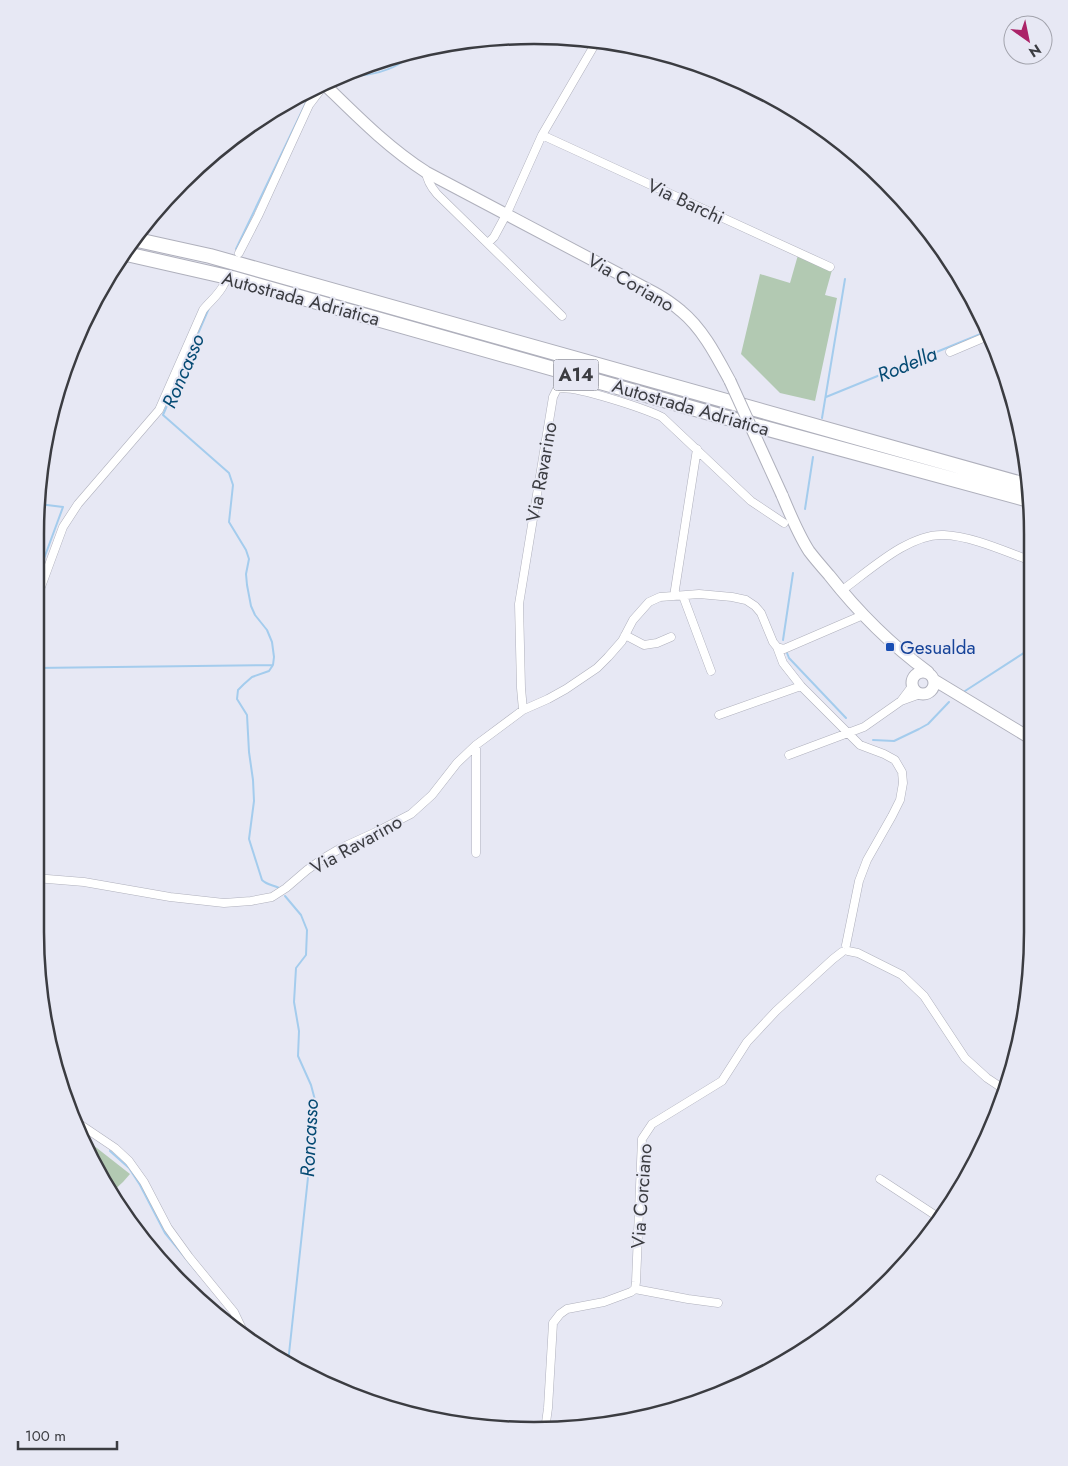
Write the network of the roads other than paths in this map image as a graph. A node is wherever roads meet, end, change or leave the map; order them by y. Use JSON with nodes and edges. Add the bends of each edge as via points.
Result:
{"nodes":[{"id":1,"x":593,"y":48,"type":"edge"},
{"id":2,"x":329,"y":89,"type":"edge"},
{"id":3,"x":316,"y":95,"type":"edge"},
{"id":4,"x":542,"y":135,"type":"junction"},
{"id":5,"x":426,"y":172,"type":"junction"},
{"id":6,"x":507,"y":213,"type":"junction"},
{"id":7,"x":141,"y":241,"type":"edge"},
{"id":8,"x":488,"y":243,"type":"junction"},
{"id":9,"x":239,"y":253,"type":"dead end"},
{"id":10,"x":131,"y":255,"type":"edge"},
{"id":11,"x":830,"y":267,"type":"dead end"},
{"id":12,"x":224,"y":284,"type":"dead end"},
{"id":13,"x":562,"y":316,"type":"dead end"},
{"id":14,"x":983,"y":338,"type":"edge"},
{"id":15,"x":950,"y":352,"type":"dead end"},
{"id":16,"x":698,"y":449,"type":"junction"},
{"id":17,"x":1021,"y":484,"type":"edge"},
{"id":18,"x":1023,"y":498,"type":"edge"},
{"id":19,"x":784,"y":523,"type":"dead end"},
{"id":20,"x":1024,"y":558,"type":"edge"},
{"id":21,"x":44,"y":579,"type":"edge"},
{"id":22,"x":842,"y":591,"type":"junction"},
{"id":23,"x":679,"y":596,"type":"junction"},
{"id":24,"x":863,"y":615,"type":"junction"},
{"id":25,"x":625,"y":635,"type":"junction"},
{"id":26,"x":671,"y":637,"type":"dead end"},
{"id":27,"x":778,"y":647,"type":"junction"},
{"id":28,"x":903,"y":654,"type":"junction"},
{"id":29,"x":711,"y":671,"type":"dead end"},
{"id":30,"x":931,"y":676,"type":"junction"},
{"id":31,"x":913,"y":682,"type":"junction"},
{"id":32,"x":801,"y":686,"type":"junction"},
{"id":33,"x":952,"y":690,"type":"junction"},
{"id":34,"x":926,"y":693,"type":"junction"},
{"id":35,"x":901,"y":701,"type":"junction"},
{"id":36,"x":524,"y":710,"type":"junction"},
{"id":37,"x":719,"y":715,"type":"dead end"},
{"id":38,"x":849,"y":734,"type":"junction"},
{"id":39,"x":1024,"y":734,"type":"edge"},
{"id":40,"x":476,"y":745,"type":"junction"},
{"id":41,"x":789,"y":755,"type":"dead end"},
{"id":42,"x":476,"y":853,"type":"dead end"},
{"id":43,"x":44,"y":879,"type":"edge"},
{"id":44,"x":845,"y":950,"type":"junction"},
{"id":45,"x":999,"y":1086,"type":"edge"},
{"id":46,"x":84,"y":1127,"type":"edge"},
{"id":47,"x":880,"y":1179,"type":"dead end"},
{"id":48,"x":934,"y":1215,"type":"edge"},
{"id":49,"x":634,"y":1289,"type":"junction"},
{"id":50,"x":718,"y":1303,"type":"dead end"},
{"id":51,"x":240,"y":1324,"type":"edge"},
{"id":52,"x":546,"y":1422,"type":"edge"}],
"edges":[{"from":1,"to":4,"type":"street"},
{"from":2,"to":5,"type":"main road","name":"Via Coriano","via":[[376,135]]},
{"from":3,"to":9,"type":"street","via":[[308,105]]},
{"from":4,"to":6,"type":"street"},
{"from":4,"to":11,"type":"street","name":"Via Barchi"},
{"from":5,"to":6,"type":"main road","name":"Via Coriano"},
{"from":5,"to":8,"type":"street","via":[[437,194]]},
{"from":6,"to":8,"type":"street"},
{"from":6,"to":22,"type":"main road","name":"Via Coriano","bridge":true,"via":[[655,292],[682,311],[719,360],[809,551]]},
{"from":7,"to":17,"type":"highway","name":"Autostrada Adriatica","number":"A14","via":[[210,256]]},
{"from":8,"to":13,"type":"street"},
{"from":10,"to":18,"type":"highway","name":"Autostrada Adriatica","number":"A14","via":[[232,278]]},
{"from":12,"to":21,"type":"street","via":[[220,294],[203,310],[159,410],[78,504],[63,527]]},
{"from":14,"to":15,"type":"street"},
{"from":16,"to":19,"type":"street","via":[[751,500]]},
{"from":16,"to":23,"type":"street"},
{"from":16,"to":36,"type":"street","name":"Via Ravarino","via":[[662,417],[647,410],[583,392],[557,389],[553,397],[518,614]]},
{"from":20,"to":22,"type":"street","via":[[965,538],[943,535],[925,538],[895,552]]},
{"from":22,"to":24,"type":"main road","name":"Via Coriano"},
{"from":23,"to":25,"type":"street","name":"Via Ravarino","via":[[660,597],[649,602]]},
{"from":23,"to":27,"type":"street","name":"Via Ravarino","via":[[715,594],[746,600],[761,613]]},
{"from":23,"to":29,"type":"street"},
{"from":24,"to":27,"type":"street","via":[[793,646]]},
{"from":24,"to":28,"type":"main road","name":"Via Coriano"},
{"from":25,"to":26,"type":"street","via":[[644,645]]},
{"from":25,"to":36,"type":"street","name":"Via Ravarino","via":[[597,668]]},
{"from":27,"to":32,"type":"street","name":"Via Ravarino","via":[[783,664]]},
{"from":28,"to":30,"type":"main road","name":"Via Coriano"},
{"from":28,"to":31,"type":"main road","name":"Via Coriano"},
{"from":30,"to":31,"type":"main road","via":[[921,672]]},
{"from":30,"to":33,"type":"main road","name":"Via Coriano"},
{"from":30,"to":34,"type":"main road","via":[[934,686]]},
{"from":31,"to":34,"type":"main road","via":[[916,691]]},
{"from":31,"to":35,"type":"street"},
{"from":32,"to":37,"type":"street"},
{"from":32,"to":38,"type":"street","name":"Via Ravarino"},
{"from":33,"to":34,"type":"main road"},
{"from":33,"to":39,"type":"main road","name":"Via Coriano"},
{"from":34,"to":35,"type":"street"},
{"from":35,"to":38,"type":"street"},
{"from":36,"to":40,"type":"street","name":"Via Ravarino"},
{"from":38,"to":41,"type":"street"},
{"from":38,"to":44,"type":"street","name":"Via Ravarino","via":[[860,744],[895,760],[902,772],[903,784],[900,800],[867,860]]},
{"from":40,"to":42,"type":"street"},
{"from":40,"to":43,"type":"street","name":"Via Ravarino","via":[[411,814],[324,858],[272,897],[224,903]]},
{"from":44,"to":45,"type":"street","via":[[902,975],[924,996],[965,1058]]},
{"from":44,"to":49,"type":"street","name":"Via Corciano","via":[[747,1042],[722,1081],[652,1124],[642,1139]]},
{"from":46,"to":51,"type":"street","via":[[129,1161],[168,1228],[234,1312]]},
{"from":47,"to":48,"type":"street"},
{"from":49,"to":50,"type":"street"},
{"from":49,"to":52,"type":"street","via":[[604,1302],[567,1309],[554,1323]]}]}
